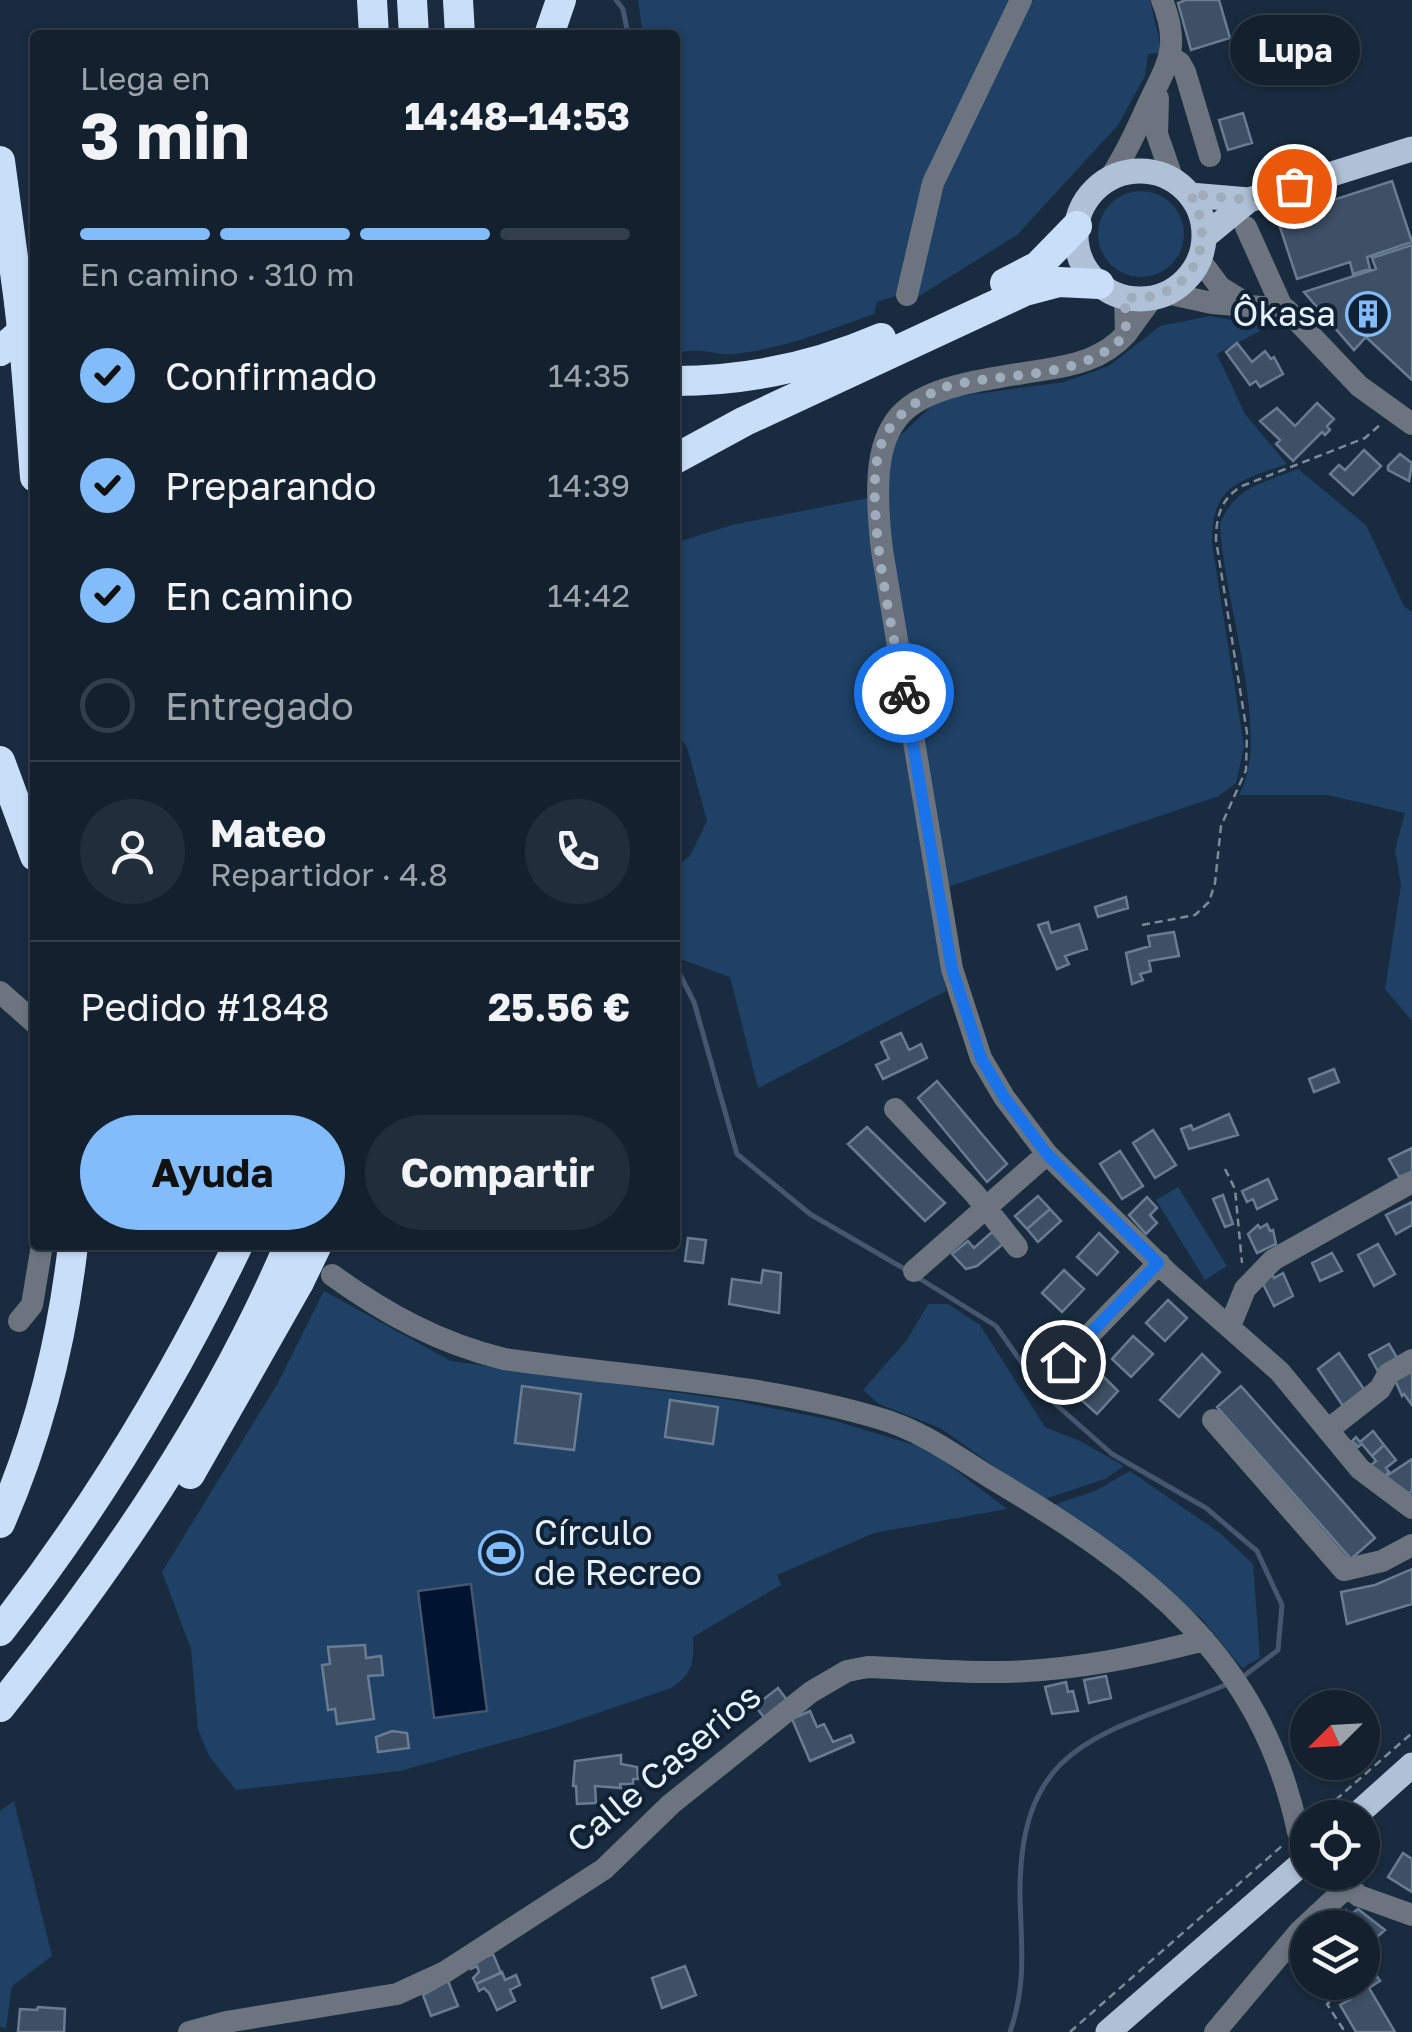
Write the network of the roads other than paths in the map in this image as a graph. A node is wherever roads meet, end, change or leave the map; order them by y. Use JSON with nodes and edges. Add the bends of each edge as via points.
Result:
{"nodes":[{"id":1,"x":372,"y":0,"type":"edge"},
{"id":2,"x":412,"y":0,"type":"edge"},
{"id":3,"x":458,"y":0,"type":"edge"},
{"id":4,"x":562,"y":0,"type":"edge"},
{"id":5,"x":1021,"y":0,"type":"edge"},
{"id":6,"x":1162,"y":0,"type":"edge"},
{"id":7,"x":374,"y":30,"type":"edge"},
{"id":8,"x":414,"y":30,"type":"edge"},
{"id":9,"x":460,"y":30,"type":"edge"},
{"id":10,"x":551,"y":30,"type":"edge"},
{"id":11,"x":1170,"y":57,"type":"junction"},
{"id":12,"x":1158,"y":90,"type":"junction"},
{"id":13,"x":1411,"y":152,"type":"edge"},
{"id":14,"x":1210,"y":156,"type":"dead end"},
{"id":15,"x":0,"y":161,"type":"edge"},
{"id":16,"x":1110,"y":178,"type":"junction"},
{"id":17,"x":1181,"y":187,"type":"junction"},
{"id":18,"x":1249,"y":200,"type":"junction"},
{"id":19,"x":1077,"y":226,"type":"junction"},
{"id":20,"x":1246,"y":228,"type":"dead end"},
{"id":21,"x":1202,"y":248,"type":"junction"},
{"id":22,"x":1019,"y":276,"type":"junction"},
{"id":23,"x":1104,"y":284,"type":"junction"},
{"id":24,"x":907,"y":295,"type":"dead end"},
{"id":25,"x":1160,"y":295,"type":"junction"},
{"id":26,"x":1247,"y":304,"type":"junction"},
{"id":27,"x":1282,"y":307,"type":"junction"},
{"id":28,"x":27,"y":312,"type":"edge"},
{"id":29,"x":1126,"y":334,"type":"junction"},
{"id":30,"x":13,"y":358,"type":"edge"},
{"id":31,"x":680,"y":381,"type":"edge"},
{"id":32,"x":1402,"y":418,"type":"edge"},
{"id":33,"x":30,"y":451,"type":"edge"},
{"id":34,"x":680,"y":456,"type":"edge"},
{"id":35,"x":0,"y":762,"type":"edge"},
{"id":36,"x":30,"y":843,"type":"edge"},
{"id":37,"x":0,"y":992,"type":"edge"},
{"id":38,"x":30,"y":1018,"type":"edge"},
{"id":39,"x":895,"y":1108,"type":"dead end"},
{"id":40,"x":1047,"y":1154,"type":"junction"},
{"id":41,"x":1412,"y":1182,"type":"edge"},
{"id":42,"x":979,"y":1200,"type":"junction"},
{"id":43,"x":1017,"y":1247,"type":"dead end"},
{"id":44,"x":41,"y":1250,"type":"edge"},
{"id":45,"x":70,"y":1250,"type":"edge"},
{"id":46,"x":235,"y":1250,"type":"edge"},
{"id":47,"x":310,"y":1250,"type":"edge"},
{"id":48,"x":1158,"y":1263,"type":"junction"},
{"id":49,"x":289,"y":1266,"type":"edge"},
{"id":50,"x":914,"y":1271,"type":"dead end"},
{"id":51,"x":332,"y":1276,"type":"dead end"},
{"id":52,"x":19,"y":1321,"type":"dead end"},
{"id":53,"x":1230,"y":1326,"type":"junction"},
{"id":54,"x":1412,"y":1360,"type":"edge"},
{"id":55,"x":1063,"y":1362,"type":"dead end"},
{"id":56,"x":1213,"y":1420,"type":"dead end"},
{"id":57,"x":1329,"y":1429,"type":"junction"},
{"id":58,"x":1412,"y":1508,"type":"edge"},
{"id":59,"x":0,"y":1522,"type":"edge"},
{"id":60,"x":1412,"y":1545,"type":"edge"},
{"id":61,"x":0,"y":1631,"type":"edge"},
{"id":62,"x":1204,"y":1640,"type":"junction"},
{"id":63,"x":0,"y":1706,"type":"edge"},
{"id":64,"x":0,"y":1729,"type":"edge"},
{"id":65,"x":1412,"y":1765,"type":"edge"},
{"id":66,"x":1295,"y":1800,"type":"edge"},
{"id":67,"x":1373,"y":1800,"type":"edge"},
{"id":68,"x":1290,"y":1874,"type":"edge"},
{"id":69,"x":1332,"y":1890,"type":"edge"},
{"id":70,"x":1357,"y":1890,"type":"edge"},
{"id":71,"x":1412,"y":1915,"type":"edge"},
{"id":72,"x":1225,"y":2028,"type":"edge"},
{"id":73,"x":189,"y":2032,"type":"edge"},
{"id":74,"x":1108,"y":2032,"type":"edge"}],
"edges":[{"from":1,"to":7,"type":"highway"},
{"from":2,"to":8,"type":"highway"},
{"from":3,"to":9,"type":"highway"},
{"from":4,"to":10,"type":"highway"},
{"from":5,"to":24,"type":"street","via":[[933,184]]},
{"from":6,"to":11,"type":"street"},
{"from":11,"to":12,"type":"street"},
{"from":11,"to":14,"type":"street","via":[[1185,72]]},
{"from":12,"to":16,"type":"street"},
{"from":12,"to":17,"type":"street","via":[[1156,134]]},
{"from":13,"to":18,"type":"main road"},
{"from":15,"to":28,"type":"highway"},
{"from":16,"to":17,"type":"main road","via":[[1135,171]]},
{"from":16,"to":19,"type":"main road","via":[[1084,203]]},
{"from":17,"to":18,"type":"main road"},
{"from":17,"to":21,"type":"main road","via":[[1200,214]]},
{"from":18,"to":21,"type":"main road"},
{"from":19,"to":22,"type":"highway","via":[[1048,258]]},
{"from":19,"to":23,"type":"main road","via":[[1076,242]]},
{"from":20,"to":27,"type":"street"},
{"from":21,"to":25,"type":"main road","via":[[1186,279]]},
{"from":21,"to":26,"type":"street","via":[[1220,288]]},
{"from":22,"to":23,"type":"highway"},
{"from":22,"to":31,"type":"highway","via":[[810,363]]},
{"from":23,"to":25,"type":"main road"},
{"from":23,"to":29,"type":"street"},
{"from":23,"to":34,"type":"highway","via":[[1058,282],[1026,291]]},
{"from":25,"to":26,"type":"street"},
{"from":25,"to":29,"type":"street"},
{"from":26,"to":27,"type":"street"},
{"from":27,"to":32,"type":"street","via":[[1359,386]]},
{"from":28,"to":30,"type":"highway","bridge":true},
{"from":29,"to":40,"type":"street","via":[[1079,364],[932,392],[886,434],[876,474],[888,595],[952,969],[981,1058]]},
{"from":30,"to":33,"type":"highway"},
{"from":35,"to":36,"type":"highway"},
{"from":37,"to":38,"type":"street"},
{"from":39,"to":42,"type":"street"},
{"from":40,"to":42,"type":"street"},
{"from":40,"to":48,"type":"street"},
{"from":41,"to":53,"type":"street","via":[[1273,1260],[1245,1289]]},
{"from":42,"to":43,"type":"street"},
{"from":42,"to":50,"type":"street"},
{"from":44,"to":52,"type":"street","via":[[32,1305]]},
{"from":45,"to":59,"type":"highway","via":[[63,1320],[38,1421]]},
{"from":46,"to":61,"type":"highway","via":[[159,1398]]},
{"from":47,"to":49,"type":"highway","bridge":true},
{"from":48,"to":53,"type":"street"},
{"from":48,"to":55,"type":"street"},
{"from":49,"to":63,"type":"highway","via":[[134,1526]]},
{"from":49,"to":64,"type":"highway","via":[[233,1404],[178,1495]]},
{"from":51,"to":62,"type":"street","via":[[462,1349],[800,1400],[906,1427],[1091,1538]]},
{"from":53,"to":57,"type":"street"},
{"from":54,"to":57,"type":"street"},
{"from":56,"to":60,"type":"street","via":[[1344,1570],[1382,1562]]},
{"from":57,"to":58,"type":"street","via":[[1360,1469]]},
{"from":62,"to":66,"type":"street","via":[[1244,1692]]},
{"from":62,"to":73,"type":"street","name":"Calle Caserios","via":[[1064,1668],[846,1671],[725,1758],[604,1869],[445,1972],[397,1994]]},
{"from":65,"to":67,"type":"main road"},
{"from":68,"to":74,"type":"main road"},
{"from":69,"to":72,"type":"street"},
{"from":70,"to":71,"type":"street"}]}
